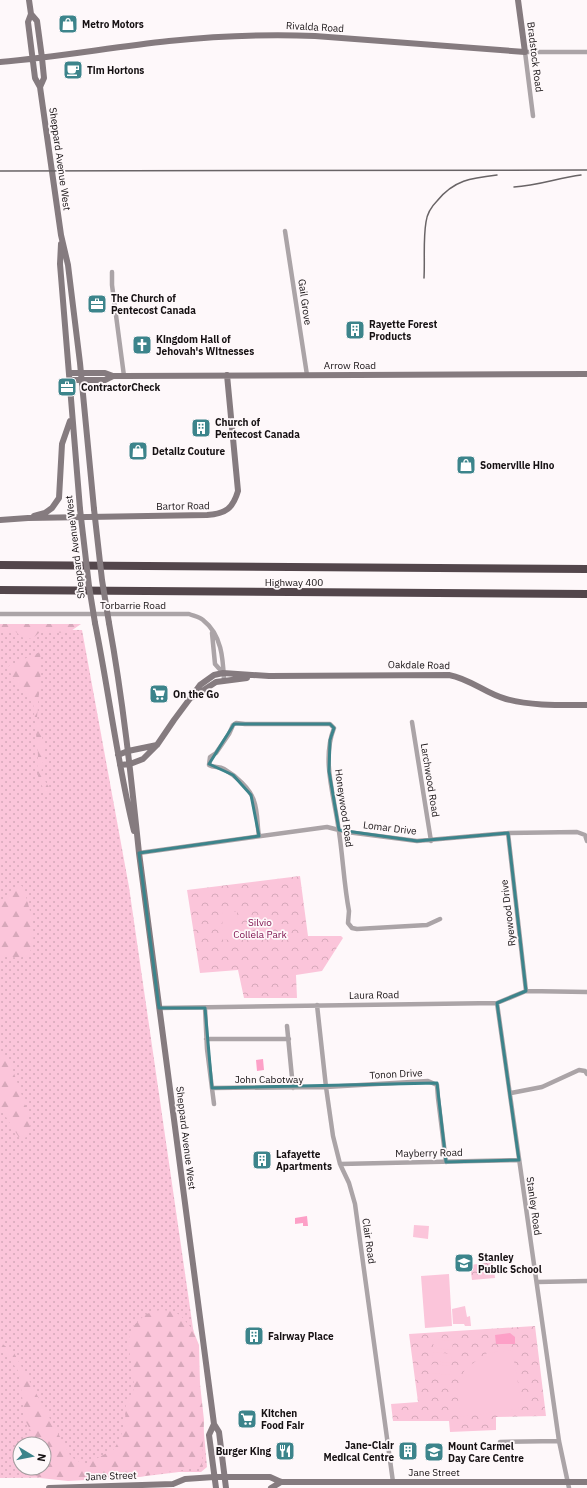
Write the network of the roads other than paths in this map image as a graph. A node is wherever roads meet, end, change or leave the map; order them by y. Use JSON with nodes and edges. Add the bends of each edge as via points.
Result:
{"nodes":[{"id":1,"x":29,"y":0,"type":"edge"},
{"id":2,"x":518,"y":0,"type":"edge"},
{"id":3,"x":31,"y":14,"type":"junction"},
{"id":4,"x":525,"y":52,"type":"junction"},
{"id":5,"x":587,"y":52,"type":"edge"},
{"id":6,"x":42,"y":58,"type":"junction"},
{"id":7,"x":33,"y":59,"type":"junction"},
{"id":8,"x":0,"y":62,"type":"edge"},
{"id":9,"x":40,"y":87,"type":"junction"},
{"id":10,"x":533,"y":116,"type":"dead end"},
{"id":11,"x":285,"y":231,"type":"dead end"},
{"id":12,"x":61,"y":235,"type":"junction"},
{"id":13,"x":112,"y":272,"type":"dead end"},
{"id":14,"x":81,"y":372,"type":"junction"},
{"id":15,"x":69,"y":373,"type":"junction"},
{"id":16,"x":587,"y":374,"type":"edge"},
{"id":17,"x":227,"y":375,"type":"junction"},
{"id":18,"x":307,"y":375,"type":"junction"},
{"id":19,"x":113,"y":376,"type":"junction"},
{"id":20,"x":124,"y":376,"type":"junction"},
{"id":21,"x":69,"y":380,"type":"junction"},
{"id":22,"x":82,"y":381,"type":"junction"},
{"id":23,"x":71,"y":413,"type":"junction"},
{"id":24,"x":28,"y":518,"type":"junction"},
{"id":25,"x":0,"y":520,"type":"edge"},
{"id":26,"x":0,"y":565,"type":"edge"},
{"id":27,"x":587,"y":568,"type":"edge"},
{"id":28,"x":0,"y":590,"type":"edge"},
{"id":29,"x":587,"y":594,"type":"edge"},
{"id":30,"x":0,"y":614,"type":"edge"},
{"id":31,"x":212,"y":630,"type":"junction"},
{"id":32,"x":223,"y":673,"type":"junction"},
{"id":33,"x":269,"y":676,"type":"junction"},
{"id":34,"x":224,"y":680,"type":"junction"},
{"id":35,"x":189,"y":700,"type":"junction"},
{"id":36,"x":587,"y":705,"type":"edge"},
{"id":37,"x":412,"y":722,"type":"dead end"},
{"id":38,"x":157,"y":746,"type":"junction"},
{"id":39,"x":128,"y":751,"type":"junction"},
{"id":40,"x":118,"y":755,"type":"junction"},
{"id":41,"x":130,"y":764,"type":"junction"},
{"id":42,"x":120,"y":765,"type":"junction"},
{"id":43,"x":339,"y":830,"type":"junction"},
{"id":44,"x":508,"y":833,"type":"junction"},
{"id":45,"x":259,"y":836,"type":"junction"},
{"id":46,"x":431,"y":841,"type":"junction"},
{"id":47,"x":587,"y":841,"type":"edge"},
{"id":48,"x":139,"y":854,"type":"junction"},
{"id":49,"x":440,"y":919,"type":"dead end"},
{"id":50,"x":526,"y":991,"type":"junction"},
{"id":51,"x":587,"y":992,"type":"edge"},
{"id":52,"x":497,"y":1003,"type":"junction"},
{"id":53,"x":317,"y":1005,"type":"junction"},
{"id":54,"x":159,"y":1008,"type":"junction"},
{"id":55,"x":205,"y":1008,"type":"junction"},
{"id":56,"x":287,"y":1026,"type":"dead end"},
{"id":57,"x":206,"y":1039,"type":"junction"},
{"id":58,"x":289,"y":1039,"type":"junction"},
{"id":59,"x":587,"y":1074,"type":"edge"},
{"id":60,"x":326,"y":1087,"type":"junction"},
{"id":61,"x":212,"y":1088,"type":"junction"},
{"id":62,"x":293,"y":1088,"type":"junction"},
{"id":63,"x":511,"y":1093,"type":"junction"},
{"id":64,"x":214,"y":1104,"type":"dead end"},
{"id":65,"x":519,"y":1160,"type":"junction"},
{"id":66,"x":446,"y":1162,"type":"junction"},
{"id":67,"x":340,"y":1164,"type":"junction"},
{"id":68,"x":587,"y":1281,"type":"edge"},
{"id":69,"x":537,"y":1282,"type":"junction"},
{"id":70,"x":214,"y":1424,"type":"junction"},
{"id":71,"x":559,"y":1440,"type":"junction"},
{"id":72,"x":500,"y":1442,"type":"dead end"},
{"id":73,"x":214,"y":1477,"type":"junction"},
{"id":74,"x":225,"y":1477,"type":"junction"},
{"id":75,"x":281,"y":1482,"type":"junction"},
{"id":76,"x":587,"y":1482,"type":"edge"},
{"id":77,"x":174,"y":1484,"type":"junction"},
{"id":78,"x":393,"y":1485,"type":"edge"},
{"id":79,"x":568,"y":1485,"type":"edge"},
{"id":80,"x":49,"y":1488,"type":"edge"},
{"id":81,"x":180,"y":1488,"type":"edge"},
{"id":82,"x":216,"y":1488,"type":"edge"},
{"id":83,"x":226,"y":1488,"type":"edge"},
{"id":84,"x":271,"y":1488,"type":"edge"}],
"edges":[{"from":1,"to":3,"type":"main road","name":"Sheppard Avenue West"},
{"from":2,"to":4,"type":"main road","name":"Bradstock Road"},
{"from":3,"to":6,"type":"main road","name":"Sheppard Avenue West","via":[[37,21]]},
{"from":3,"to":7,"type":"main road","name":"Sheppard Avenue West","via":[[28,22]]},
{"from":4,"to":5,"type":"street","name":"Rivalda Road"},
{"from":4,"to":6,"type":"main road","name":"Rivalda Road","via":[[283,35],[168,41]]},
{"from":4,"to":10,"type":"street","name":"Bradstock Road"},
{"from":6,"to":7,"type":"main road","name":"Rivalda Road"},
{"from":6,"to":9,"type":"main road","name":"Sheppard Avenue West","via":[[44,78]]},
{"from":7,"to":8,"type":"main road","name":"Rivalda Road"},
{"from":7,"to":9,"type":"main road","name":"Sheppard Avenue West","via":[[35,78]]},
{"from":9,"to":12,"type":"main road","name":"Sheppard Avenue West"},
{"from":11,"to":18,"type":"street","name":"Gail Grove"},
{"from":12,"to":14,"type":"main road","name":"Sheppard Avenue West","via":[[68,265]]},
{"from":12,"to":15,"type":"main road","name":"Sheppard Avenue West","via":[[60,264]]},
{"from":13,"to":20,"type":"street"},
{"from":14,"to":15,"type":"main road","name":"Arrow Road"},
{"from":14,"to":19,"type":"main road","name":"Arrow Road"},
{"from":14,"to":22,"type":"main road","name":"Sheppard Avenue West"},
{"from":15,"to":21,"type":"main road","name":"Sheppard Avenue West"},
{"from":16,"to":18,"type":"main road","name":"Arrow Road"},
{"from":17,"to":18,"type":"main road","name":"Arrow Road"},
{"from":17,"to":20,"type":"main road","name":"Arrow Road"},
{"from":17,"to":24,"type":"main road","name":"Bartor Road","via":[[238,482],[235,501],[230,508],[214,515]]},
{"from":19,"to":20,"type":"main road","name":"Arrow Road"},
{"from":19,"to":22,"type":"main road","name":"Arrow Road","via":[[105,380]]},
{"from":21,"to":22,"type":"main road","name":"Arrow Road"},
{"from":21,"to":23,"type":"main road","name":"Sheppard Avenue West"},
{"from":22,"to":39,"type":"main road","name":"Sheppard Avenue West","bridge":true,"via":[[101,573]]},
{"from":23,"to":24,"type":"main road","via":[[62,444],[58,501],[45,513]]},
{"from":23,"to":40,"type":"main road","name":"Sheppard Avenue West","bridge":true,"via":[[88,578]]},
{"from":24,"to":25,"type":"main road","name":"Bartor Road"},
{"from":26,"to":27,"type":"highway","name":"Highway 400"},
{"from":28,"to":29,"type":"highway","name":"Highway 400"},
{"from":30,"to":31,"type":"street","name":"Torbarrie Road","via":[[189,614],[203,620]]},
{"from":31,"to":32,"type":"street","via":[[220,643]]},
{"from":31,"to":32,"type":"street","via":[[215,664]]},
{"from":32,"to":33,"type":"main road","name":"Oakdale Road"},
{"from":32,"to":34,"type":"street"},
{"from":32,"to":35,"type":"main road","name":"Oakdale Road","via":[[214,675],[200,685]]},
{"from":33,"to":34,"type":"main road","name":"Oakdale Road"},
{"from":33,"to":36,"type":"main road","name":"Oakdale Road","via":[[449,675],[466,680],[505,699],[529,703]]},
{"from":34,"to":35,"type":"main road","name":"Oakdale Road","via":[[216,682]]},
{"from":35,"to":38,"type":"main road","name":"Oakdale Road"},
{"from":37,"to":46,"type":"street","name":"Larchwood Road"},
{"from":38,"to":39,"type":"main road"},
{"from":38,"to":41,"type":"main road","name":"Oakdale Road","via":[[143,759]]},
{"from":39,"to":40,"type":"main road"},
{"from":39,"to":41,"type":"main road","name":"Sheppard Avenue West"},
{"from":40,"to":42,"type":"main road","name":"Sheppard Avenue West"},
{"from":41,"to":42,"type":"main road","name":"Oakdale Road"},
{"from":41,"to":48,"type":"main road","name":"Sheppard Avenue West"},
{"from":42,"to":48,"type":"main road","name":"Sheppard Avenue West"},
{"from":43,"to":45,"type":"street","name":"Lomar Drive","via":[[326,827]]},
{"from":43,"to":45,"type":"street","name":"Honeywood Road","via":[[329,771],[330,740],[334,728],[330,724],[236,723],[232,725],[216,753],[210,757],[209,764],[221,767],[246,787],[254,802]]},
{"from":43,"to":46,"type":"street","name":"Lomar Drive","via":[[417,842]]},
{"from":43,"to":49,"type":"street","name":"Honeywood Road","via":[[349,911],[348,923],[352,928],[427,925]]},
{"from":44,"to":46,"type":"street","name":"Lomar Drive"},
{"from":44,"to":47,"type":"street","name":"Lomar Drive","via":[[578,832],[585,835]]},
{"from":44,"to":50,"type":"street","name":"Ryewood Drive"},
{"from":45,"to":48,"type":"street","name":"Lomar Drive"},
{"from":48,"to":54,"type":"main road","name":"Sheppard Avenue West"},
{"from":50,"to":51,"type":"street","name":"Laura Road"},
{"from":50,"to":52,"type":"street","name":"Laura Road"},
{"from":52,"to":53,"type":"street","name":"Laura Road"},
{"from":52,"to":63,"type":"street","name":"Stanley Road"},
{"from":53,"to":55,"type":"street","name":"Laura Road"},
{"from":53,"to":60,"type":"street","name":"Clair Road"},
{"from":54,"to":55,"type":"street","name":"Laura Road"},
{"from":54,"to":70,"type":"main road","name":"Sheppard Avenue West"},
{"from":55,"to":57,"type":"street"},
{"from":56,"to":58,"type":"street"},
{"from":57,"to":58,"type":"street"},
{"from":57,"to":61,"type":"street"},
{"from":58,"to":62,"type":"street"},
{"from":59,"to":63,"type":"street","via":[[579,1070],[542,1087]]},
{"from":60,"to":62,"type":"street","name":"John Cabotway"},
{"from":60,"to":66,"type":"street","name":"Tonon Drive","via":[[433,1082],[437,1085]]},
{"from":60,"to":67,"type":"street","name":"Clair Road"},
{"from":61,"to":62,"type":"street","name":"John Cabotway"},
{"from":61,"to":64,"type":"street"},
{"from":63,"to":65,"type":"street","name":"Stanley Road"},
{"from":65,"to":66,"type":"street","name":"Mayberry Road"},
{"from":65,"to":69,"type":"street","name":"Stanley Road"},
{"from":66,"to":67,"type":"street","name":"Mayberry Road"},
{"from":67,"to":78,"type":"street","name":"Clair Road","via":[[355,1202]]},
{"from":68,"to":69,"type":"street"},
{"from":69,"to":71,"type":"street","name":"Stanley Road"},
{"from":70,"to":73,"type":"main road","name":"Sheppard Avenue West","via":[[209,1435]]},
{"from":70,"to":74,"type":"main road","name":"Sheppard Avenue West","via":[[219,1432]]},
{"from":71,"to":72,"type":"street"},
{"from":71,"to":79,"type":"street","name":"Stanley Road"},
{"from":73,"to":74,"type":"main road","name":"Jane Street"},
{"from":73,"to":77,"type":"main road","name":"Jane Street","via":[[184,1479]]},
{"from":73,"to":82,"type":"main road","name":"Sheppard Avenue West"},
{"from":74,"to":75,"type":"main road","name":"Jane Street","via":[[270,1477]]},
{"from":74,"to":83,"type":"main road","name":"Sheppard Avenue West"},
{"from":75,"to":78,"type":"main road","name":"Jane Street"},
{"from":75,"to":84,"type":"main road"},
{"from":76,"to":79,"type":"main road","name":"Jane Street"},
{"from":77,"to":80,"type":"main road","name":"Jane Street"},
{"from":77,"to":81,"type":"main road"},
{"from":78,"to":79,"type":"main road","name":"Jane Street"}]}
